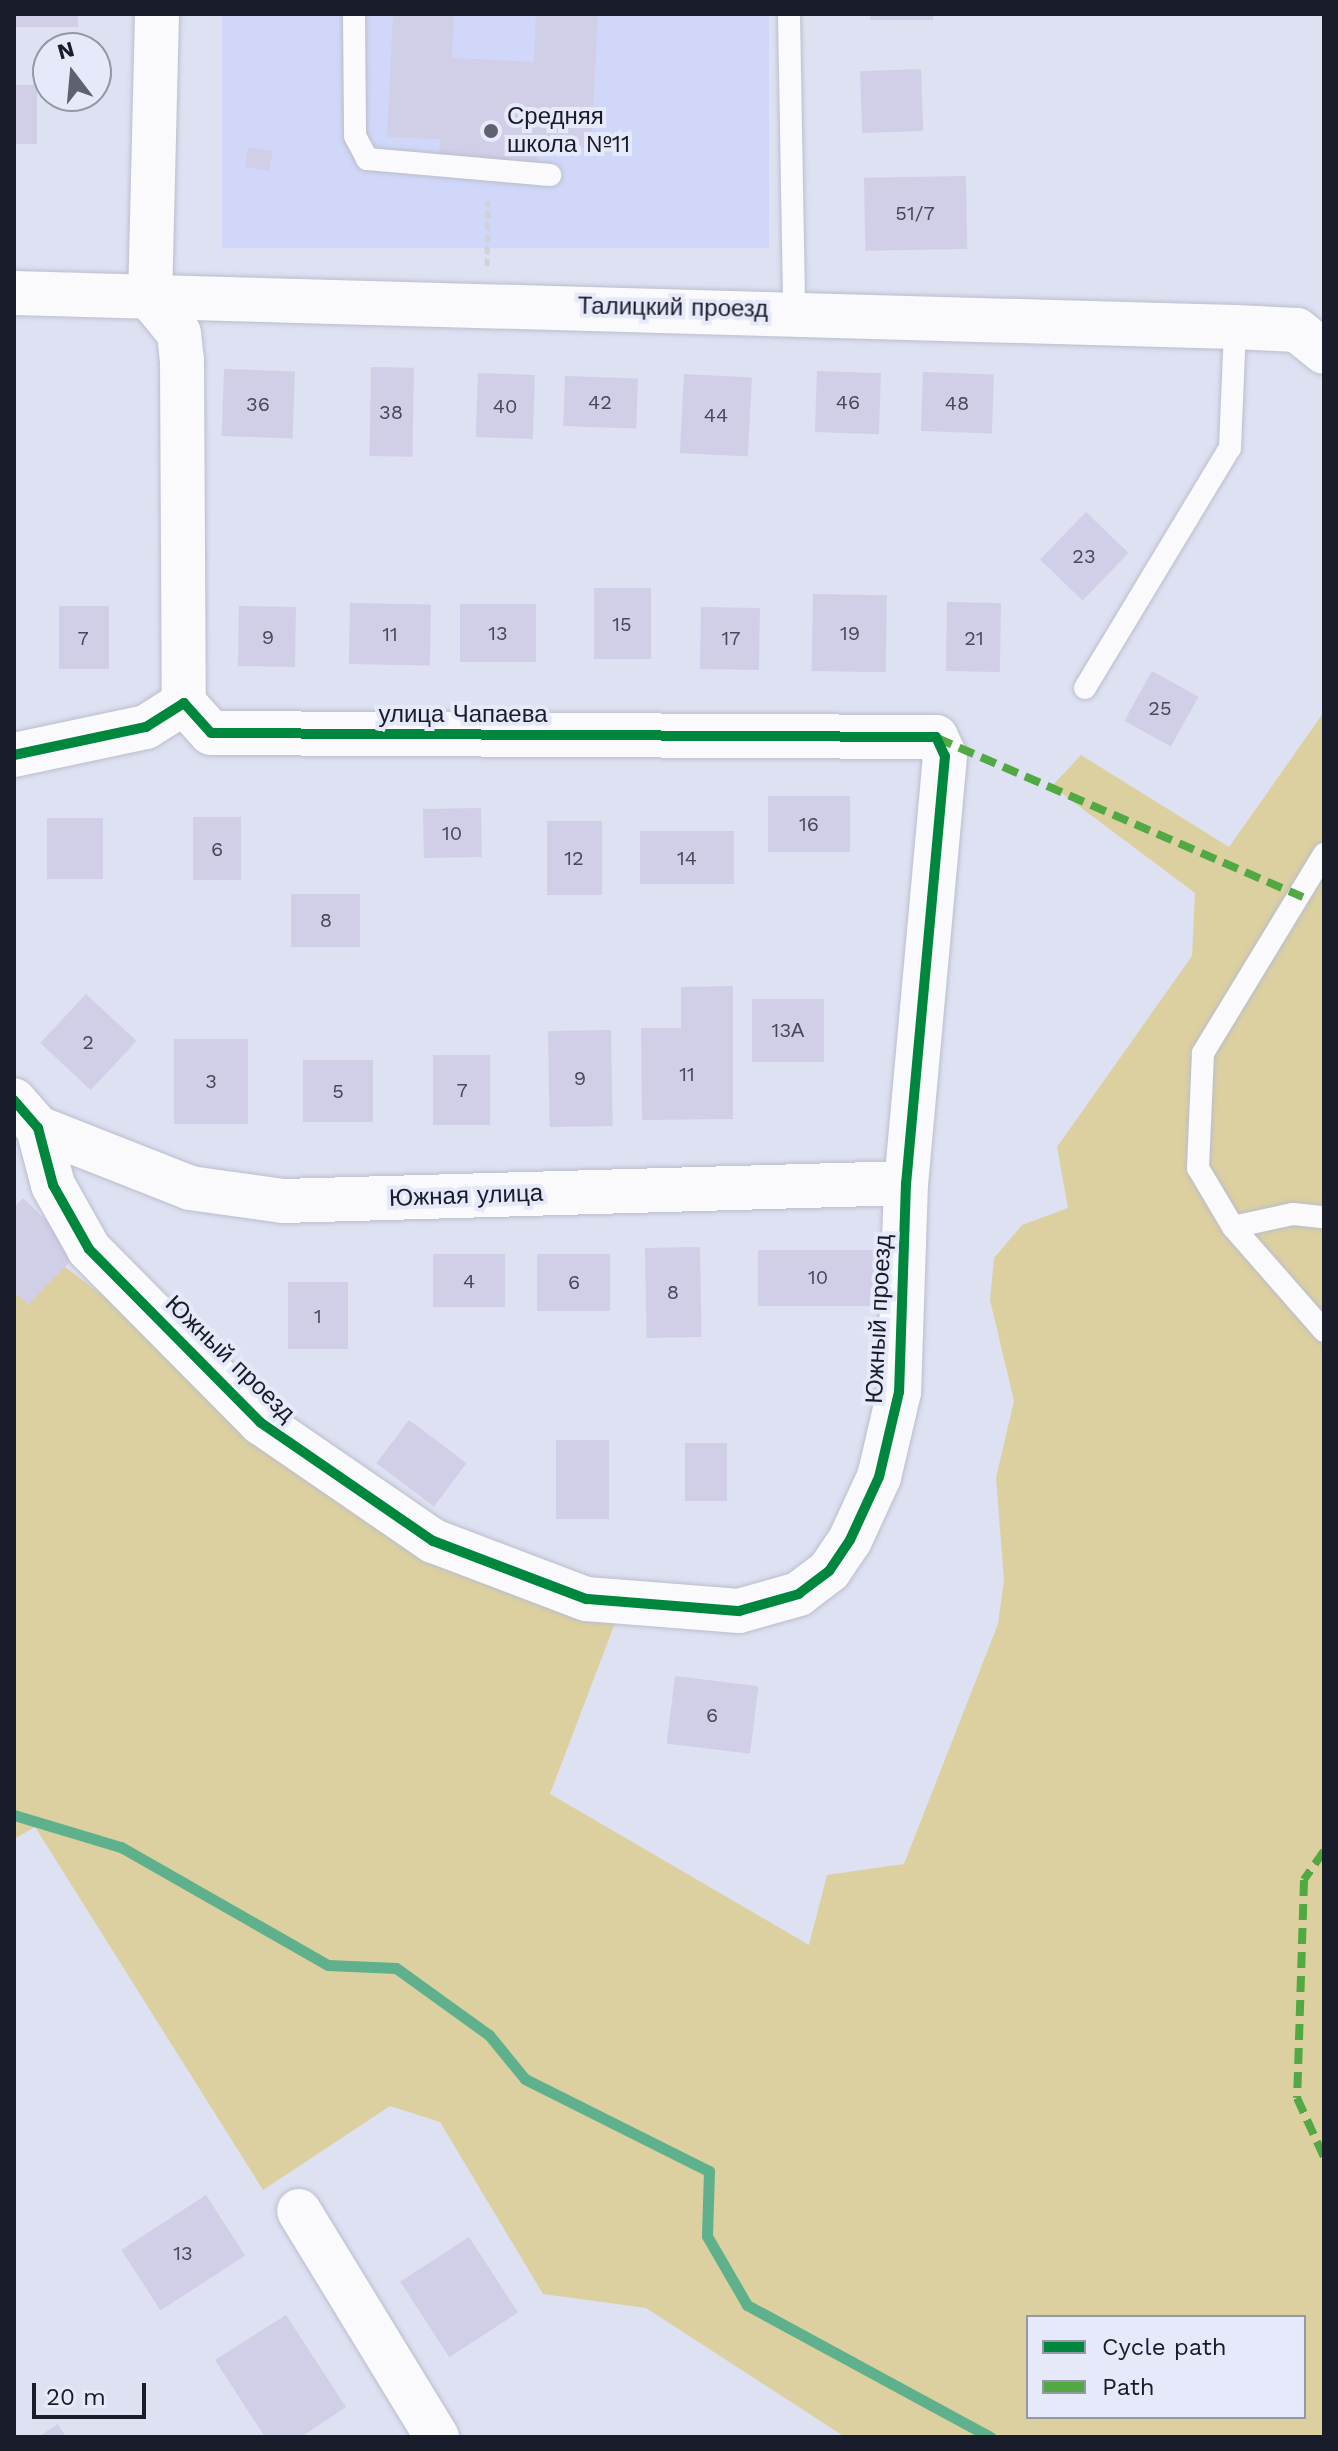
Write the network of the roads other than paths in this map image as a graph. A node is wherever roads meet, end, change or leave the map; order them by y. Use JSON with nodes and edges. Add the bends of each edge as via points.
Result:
{"nodes":[{"id":1,"x":157,"y":14,"type":"edge"},
{"id":2,"x":354,"y":14,"type":"edge"},
{"id":3,"x":789,"y":14,"type":"edge"},
{"id":4,"x":550,"y":175,"type":"dead end"},
{"id":5,"x":14,"y":293,"type":"edge"},
{"id":6,"x":150,"y":298,"type":"junction"},
{"id":7,"x":794,"y":310,"type":"junction"},
{"id":8,"x":1235,"y":327,"type":"junction"},
{"id":9,"x":1323,"y":350,"type":"edge"},
{"id":10,"x":1085,"y":688,"type":"dead end"},
{"id":11,"x":184,"y":703,"type":"junction"},
{"id":12,"x":936,"y":737,"type":"joint"},
{"id":13,"x":14,"y":755,"type":"edge"},
{"id":14,"x":1324,"y":854,"type":"edge"},
{"id":15,"x":26,"y":1114,"type":"edge"},
{"id":16,"x":906,"y":1183,"type":"junction"},
{"id":17,"x":1324,"y":1217,"type":"edge"},
{"id":18,"x":1233,"y":1227,"type":"junction"},
{"id":19,"x":1324,"y":1331,"type":"edge"},
{"id":20,"x":299,"y":2211,"type":"dead end"},
{"id":21,"x":437,"y":2437,"type":"edge"}],
"edges":[{"from":1,"to":6,"type":"street"},
{"from":2,"to":4,"type":"lane","via":[[355,136],[367,159]]},
{"from":3,"to":7,"type":"lane"},
{"from":5,"to":6,"type":"street","name":"Талицкий проезд"},
{"from":6,"to":7,"type":"street","name":"Талицкий проезд"},
{"from":6,"to":11,"type":"street","via":[[179,333],[182,360]]},
{"from":7,"to":8,"type":"street","name":"Талицкий проезд"},
{"from":8,"to":9,"type":"street","name":"Талицкий проезд","via":[[1297,330]]},
{"from":8,"to":10,"type":"lane","via":[[1230,448]]},
{"from":11,"to":12,"type":"street","name":"улица Чапаева","via":[[211,733]]},
{"from":11,"to":13,"type":"street","via":[[146,727]]},
{"from":12,"to":16,"type":"street","name":"Южный проезд","via":[[945,756]]},
{"from":14,"to":18,"type":"lane","via":[[1203,1053],[1198,1168]]},
{"from":15,"to":16,"type":"street","name":"Южная улица","via":[[190,1188],[283,1201]]},
{"from":15,"to":16,"type":"street","name":"Южный проезд","via":[[53,1185],[89,1249],[261,1423],[433,1541],[512,1576],[586,1599],[739,1611],[772,1607],[829,1571],[879,1477],[899,1392]]},
{"from":17,"to":18,"type":"lane","via":[[1293,1214]]},
{"from":18,"to":19,"type":"lane"},
{"from":20,"to":21,"type":"street"}]}
